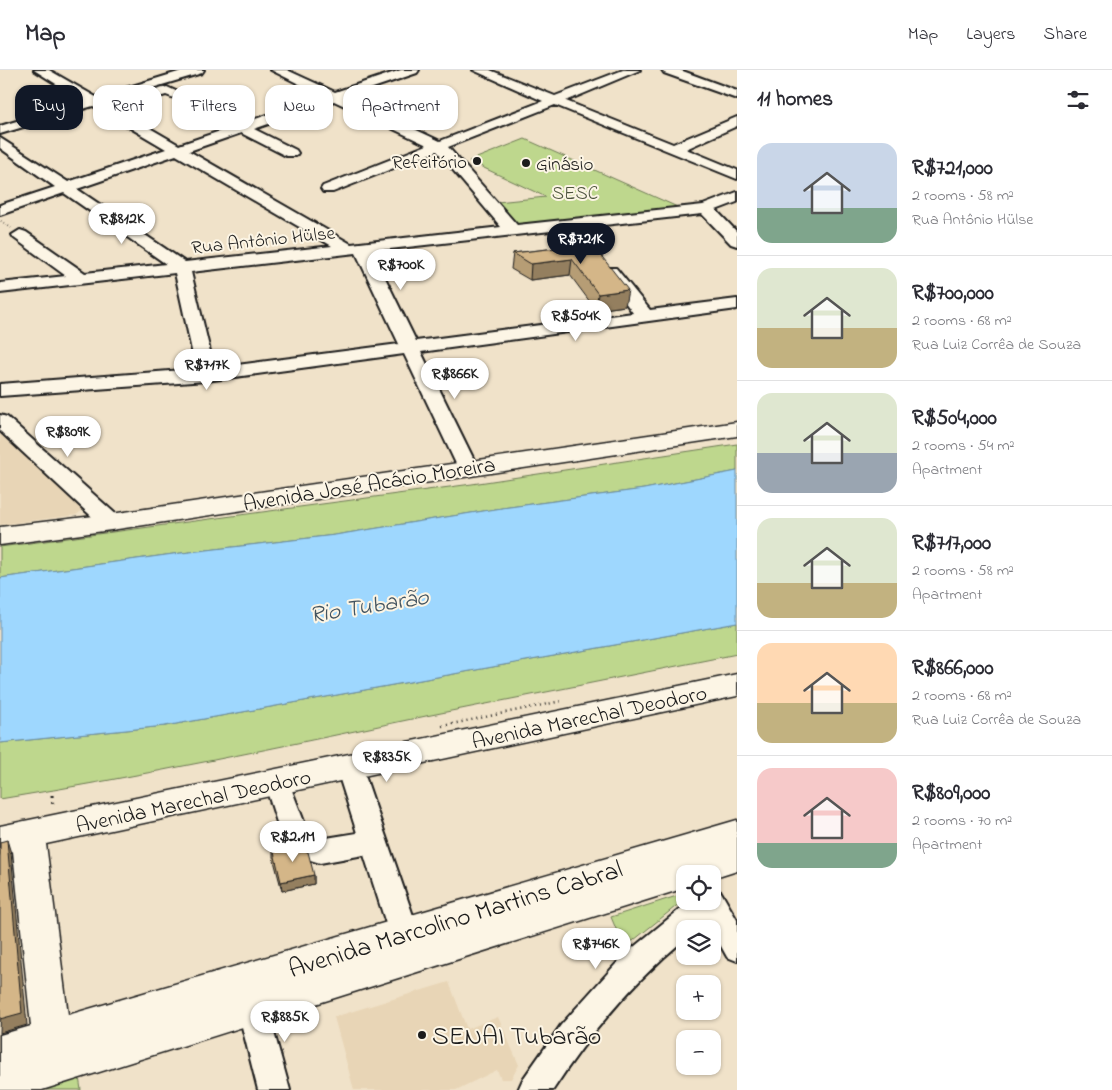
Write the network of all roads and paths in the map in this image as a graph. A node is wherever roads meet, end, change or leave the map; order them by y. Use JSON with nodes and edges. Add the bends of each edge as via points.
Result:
{"nodes":[{"id":1,"x":40,"y":70,"type":"edge"},
{"id":2,"x":198,"y":70,"type":"edge"},
{"id":3,"x":277,"y":70,"type":"edge"},
{"id":4,"x":413,"y":70,"type":"edge"},
{"id":5,"x":479,"y":70,"type":"edge"},
{"id":6,"x":634,"y":70,"type":"edge"},
{"id":7,"x":668,"y":70,"type":"edge"},
{"id":8,"x":168,"y":79,"type":"junction"},
{"id":9,"x":150,"y":85,"type":"edge"},
{"id":10,"x":737,"y":95,"type":"edge"},
{"id":11,"x":162,"y":97,"type":"edge"},
{"id":12,"x":334,"y":97,"type":"junction"},
{"id":13,"x":93,"y":101,"type":"edge"},
{"id":14,"x":555,"y":101,"type":"junction"},
{"id":15,"x":93,"y":104,"type":"edge"},
{"id":16,"x":737,"y":121,"type":"edge"},
{"id":17,"x":255,"y":124,"type":"edge"},
{"id":18,"x":0,"y":130,"type":"edge"},
{"id":19,"x":143,"y":130,"type":"edge"},
{"id":20,"x":236,"y":130,"type":"edge"},
{"id":21,"x":246,"y":130,"type":"edge"},
{"id":22,"x":0,"y":142,"type":"edge"},
{"id":23,"x":440,"y":146,"type":"junction"},
{"id":24,"x":674,"y":149,"type":"junction"},
{"id":25,"x":177,"y":150,"type":"junction"},
{"id":26,"x":291,"y":153,"type":"dead end"},
{"id":27,"x":737,"y":175,"type":"edge"},
{"id":28,"x":66,"y":188,"type":"junction"},
{"id":29,"x":328,"y":189,"type":"dead end"},
{"id":30,"x":737,"y":197,"type":"edge"},
{"id":31,"x":706,"y":209,"type":"junction"},
{"id":32,"x":0,"y":210,"type":"edge"},
{"id":33,"x":513,"y":231,"type":"junction"},
{"id":34,"x":20,"y":235,"type":"dead end"},
{"id":35,"x":737,"y":241,"type":"edge"},
{"id":36,"x":355,"y":248,"type":"junction"},
{"id":37,"x":601,"y":260,"type":"edge"},
{"id":38,"x":182,"y":268,"type":"junction"},
{"id":39,"x":82,"y":279,"type":"junction"},
{"id":40,"x":0,"y":288,"type":"edge"},
{"id":41,"x":737,"y":304,"type":"edge"},
{"id":42,"x":645,"y":316,"type":"junction"},
{"id":43,"x":410,"y":348,"type":"junction"},
{"id":44,"x":206,"y":375,"type":"junction"},
{"id":45,"x":0,"y":390,"type":"edge"},
{"id":46,"x":0,"y":421,"type":"edge"},
{"id":47,"x":737,"y":429,"type":"edge"},
{"id":48,"x":468,"y":468,"type":"junction"},
{"id":49,"x":111,"y":522,"type":"junction"},
{"id":50,"x":0,"y":536,"type":"edge"},
{"id":51,"x":737,"y":684,"type":"edge"},
{"id":52,"x":348,"y":767,"type":"junction"},
{"id":53,"x":277,"y":782,"type":"junction"},
{"id":54,"x":737,"y":834,"type":"edge"},
{"id":55,"x":14,"y":838,"type":"edge"},
{"id":56,"x":373,"y":842,"type":"junction"},
{"id":57,"x":737,"y":857,"type":"edge"},
{"id":58,"x":691,"y":865,"type":"edge"},
{"id":59,"x":676,"y":869,"type":"edge"},
{"id":60,"x":676,"y":870,"type":"edge"},
{"id":61,"x":699,"y":910,"type":"edge"},
{"id":62,"x":716,"y":910,"type":"edge"},
{"id":63,"x":404,"y":933,"type":"junction"},
{"id":64,"x":737,"y":948,"type":"edge"},
{"id":65,"x":252,"y":1007,"type":"junction"},
{"id":66,"x":52,"y":1038,"type":"junction"},
{"id":67,"x":0,"y":1054,"type":"edge"},
{"id":68,"x":0,"y":1084,"type":"edge"},
{"id":69,"x":274,"y":1090,"type":"edge"},
{"id":70,"x":534,"y":1090,"type":"edge"}],
"edges":[{"from":1,"to":13,"type":"street"},
{"from":2,"to":8,"type":"street"},
{"from":3,"to":12,"type":"street"},
{"from":4,"to":12,"type":"street"},
{"from":5,"to":14,"type":"street"},
{"from":6,"to":14,"type":"street"},
{"from":7,"to":10,"type":"street"},
{"from":8,"to":9,"type":"street"},
{"from":8,"to":11,"type":"street","via":[[194,92],[169,100]]},
{"from":12,"to":17,"type":"street"},
{"from":12,"to":23,"type":"street"},
{"from":14,"to":23,"type":"street"},
{"from":14,"to":24,"type":"street"},
{"from":15,"to":18,"type":"street"},
{"from":16,"to":24,"type":"street"},
{"from":19,"to":25,"type":"street"},
{"from":20,"to":25,"type":"street"},
{"from":21,"to":26,"type":"street"},
{"from":22,"to":28,"type":"street"},
{"from":23,"to":29,"type":"street"},
{"from":23,"to":33,"type":"street"},
{"from":24,"to":27,"type":"street"},
{"from":25,"to":28,"type":"street"},
{"from":25,"to":36,"type":"street"},
{"from":28,"to":32,"type":"street"},
{"from":28,"to":38,"type":"street"},
{"from":30,"to":31,"type":"street","name":"Rua Antônio Hülse"},
{"from":31,"to":33,"type":"street","name":"Rua Antônio Hülse"},
{"from":31,"to":35,"type":"street"},
{"from":33,"to":36,"type":"street","name":"Rua Antônio Hülse"},
{"from":34,"to":39,"type":"street"},
{"from":36,"to":38,"type":"street","name":"Rua Antônio Hülse"},
{"from":36,"to":43,"type":"street"},
{"from":37,"to":42,"type":"street"},
{"from":38,"to":39,"type":"street","name":"Rua Antônio Hülse"},
{"from":38,"to":44,"type":"street"},
{"from":39,"to":40,"type":"street","name":"Rua Antônio Hülse"},
{"from":41,"to":42,"type":"street"},
{"from":42,"to":43,"type":"street"},
{"from":43,"to":44,"type":"street"},
{"from":43,"to":48,"type":"street"},
{"from":44,"to":45,"type":"street"},
{"from":46,"to":49,"type":"street"},
{"from":47,"to":48,"type":"main road","name":"Avenida José Acácio Moreira"},
{"from":48,"to":49,"type":"main road","name":"Avenida José Acácio Moreira"},
{"from":49,"to":50,"type":"main road","name":"Avenida José Acácio Moreira"},
{"from":51,"to":52,"type":"main road","name":"Avenida Marechal Deodoro"},
{"from":52,"to":53,"type":"main road","name":"Avenida Marechal Deodoro"},
{"from":52,"to":56,"type":"street"},
{"from":53,"to":55,"type":"main road","name":"Avenida Marechal Deodoro"},
{"from":53,"to":56,"type":"street","via":[[301,846],[320,851]]},
{"from":54,"to":58,"type":"main road","name":"Avenida Marcolino Martins Cabral"},
{"from":55,"to":66,"type":"main road"},
{"from":56,"to":63,"type":"street"},
{"from":57,"to":58,"type":"main road","name":"Avenida Marcolino Martins Cabral"},
{"from":59,"to":63,"type":"main road","name":"Avenida Marcolino Martins Cabral"},
{"from":60,"to":65,"type":"main road","name":"Avenida Marcolino Martins Cabral"},
{"from":61,"to":70,"type":"street","via":[[647,951],[607,991],[562,1046]]},
{"from":62,"to":64,"type":"street"},
{"from":63,"to":66,"type":"main road","name":"Avenida Marcolino Martins Cabral"},
{"from":65,"to":68,"type":"main road","name":"Avenida Marcolino Martins Cabral"},
{"from":65,"to":69,"type":"street"},
{"from":66,"to":67,"type":"main road","name":"Avenida Marcolino Martins Cabral"}]}
